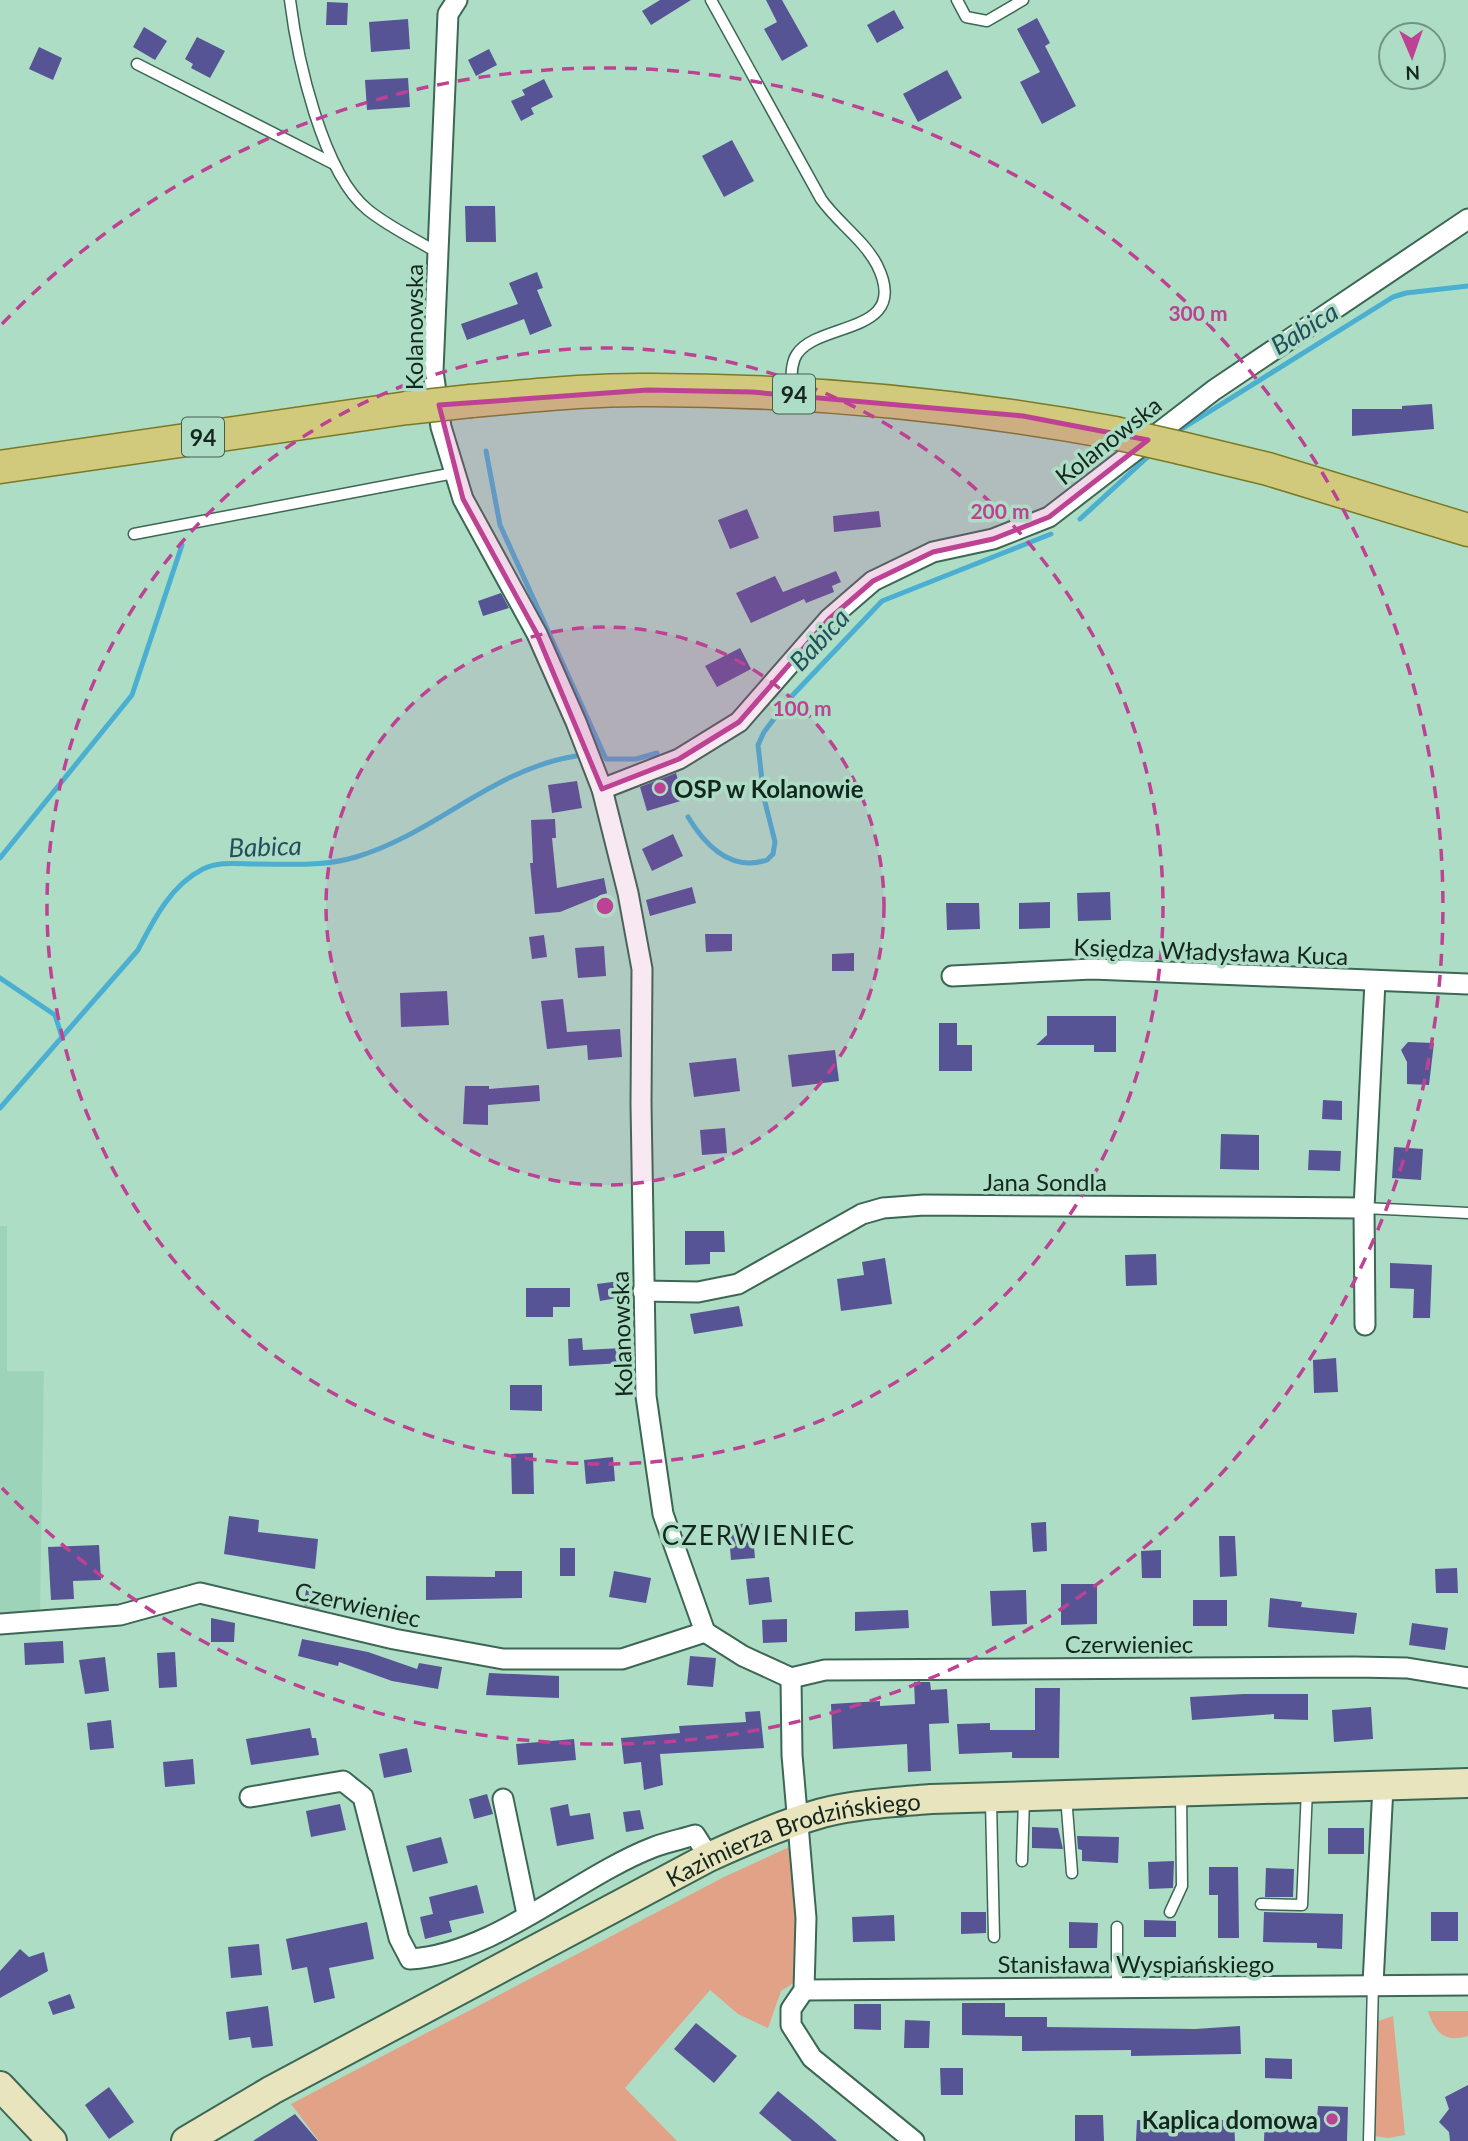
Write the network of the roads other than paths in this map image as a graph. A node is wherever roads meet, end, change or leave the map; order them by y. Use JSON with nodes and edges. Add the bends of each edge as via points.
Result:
{"nodes":[{"id":1,"x":290,"y":0,"type":"edge"},
{"id":2,"x":457,"y":0,"type":"edge"},
{"id":3,"x":712,"y":0,"type":"edge"},
{"id":4,"x":957,"y":0,"type":"edge"},
{"id":5,"x":1023,"y":0,"type":"edge"},
{"id":6,"x":137,"y":64,"type":"dead end"},
{"id":7,"x":334,"y":163,"type":"junction"},
{"id":8,"x":1468,"y":219,"type":"edge"},
{"id":9,"x":438,"y":253,"type":"junction"},
{"id":10,"x":791,"y":394,"type":"junction"},
{"id":11,"x":0,"y":467,"type":"edge"},
{"id":12,"x":454,"y":473,"type":"junction"},
{"id":13,"x":1468,"y":530,"type":"edge"},
{"id":14,"x":134,"y":534,"type":"dead end"},
{"id":15,"x":602,"y":789,"type":"junction"},
{"id":16,"x":952,"y":976,"type":"dead end"},
{"id":17,"x":1375,"y":981,"type":"junction"},
{"id":18,"x":1468,"y":984,"type":"edge"},
{"id":19,"x":1364,"y":1208,"type":"junction"},
{"id":20,"x":1468,"y":1213,"type":"edge"},
{"id":21,"x":643,"y":1291,"type":"junction"},
{"id":22,"x":1365,"y":1325,"type":"dead end"},
{"id":23,"x":0,"y":1624,"type":"edge"},
{"id":24,"x":705,"y":1632,"type":"junction"},
{"id":25,"x":791,"y":1678,"type":"junction"},
{"id":26,"x":1468,"y":1678,"type":"edge"},
{"id":27,"x":1468,"y":1783,"type":"edge"},
{"id":28,"x":1383,"y":1786,"type":"junction"},
{"id":29,"x":1307,"y":1788,"type":"junction"},
{"id":30,"x":1181,"y":1792,"type":"junction"},
{"id":31,"x":1065,"y":1795,"type":"junction"},
{"id":32,"x":1025,"y":1796,"type":"junction"},
{"id":33,"x":250,"y":1797,"type":"dead end"},
{"id":34,"x":990,"y":1797,"type":"junction"},
{"id":35,"x":503,"y":1799,"type":"dead end"},
{"id":36,"x":800,"y":1821,"type":"junction"},
{"id":37,"x":709,"y":1857,"type":"junction"},
{"id":38,"x":1022,"y":1861,"type":"dead end"},
{"id":39,"x":1072,"y":1873,"type":"dead end"},
{"id":40,"x":1261,"y":1904,"type":"dead end"},
{"id":41,"x":1170,"y":1912,"type":"dead end"},
{"id":42,"x":527,"y":1914,"type":"junction"},
{"id":43,"x":1117,"y":1927,"type":"dead end"},
{"id":44,"x":994,"y":1937,"type":"dead end"},
{"id":45,"x":1373,"y":1984,"type":"junction"},
{"id":46,"x":1468,"y":1985,"type":"edge"},
{"id":47,"x":1117,"y":1988,"type":"junction"},
{"id":48,"x":804,"y":1990,"type":"junction"},
{"id":49,"x":0,"y":2087,"type":"edge"},
{"id":50,"x":52,"y":2141,"type":"edge"},
{"id":51,"x":186,"y":2141,"type":"edge"},
{"id":52,"x":914,"y":2141,"type":"edge"},
{"id":53,"x":1369,"y":2141,"type":"edge"}],
"edges":[{"from":1,"to":7,"type":"lane","via":[[297,54]]},
{"from":2,"to":9,"type":"street","name":"Kolanowska","via":[[448,14]]},
{"from":3,"to":10,"type":"lane","via":[[821,199],[875,261],[885,283],[883,300],[874,315],[798,352]]},
{"from":4,"to":5,"type":"lane","via":[[967,17],[987,21]]},
{"from":6,"to":7,"type":"lane"},
{"from":7,"to":9,"type":"lane","via":[[367,209]]},
{"from":8,"to":15,"type":"street","name":"Kolanowska","via":[[1214,390],[1049,517],[993,539],[933,552],[873,581],[829,620],[739,722],[679,759]]},
{"from":9,"to":12,"type":"street","name":"Kolanowska","via":[[433,371]]},
{"from":10,"to":11,"type":"main road","number":"94","bridge":true,"via":[[648,390],[471,401]]},
{"from":10,"to":13,"type":"main road","number":"94","bridge":true,"via":[[1023,416],[1115,433],[1268,469]]},
{"from":12,"to":14,"type":"lane"},
{"from":12,"to":15,"type":"street","name":"Kolanowska","via":[[463,499],[537,634]]},
{"from":15,"to":21,"type":"street","name":"Kolanowska","via":[[618,844],[642,969]]},
{"from":16,"to":17,"type":"street","name":"Księdza Władysława Kuca","via":[[1092,969]]},
{"from":17,"to":18,"type":"street","name":"Księdza Władysława Kuca"},
{"from":17,"to":19,"type":"street"},
{"from":19,"to":20,"type":"lane","name":"Jana Sondla"},
{"from":19,"to":21,"type":"street","name":"Jana Sondla","via":[[883,1208],[862,1214],[738,1284],[698,1292]]},
{"from":19,"to":22,"type":"street"},
{"from":21,"to":24,"type":"street","name":"Kolanowska","via":[[646,1396],[663,1514]]},
{"from":23,"to":24,"type":"street","name":"Czerwieniec","via":[[120,1615],[200,1593],[394,1639],[503,1659],[622,1659]]},
{"from":24,"to":25,"type":"street"},
{"from":25,"to":26,"type":"street","name":"Czerwieniec","via":[[825,1670],[1355,1667],[1407,1668]]},
{"from":25,"to":36,"type":"street","via":[[792,1755]]},
{"from":27,"to":28,"type":"main road","name":"Kazimierza Brodzińskiego"},
{"from":28,"to":29,"type":"main road","name":"Kazimierza Brodzińskiego"},
{"from":28,"to":45,"type":"street"},
{"from":29,"to":30,"type":"main road","name":"Kazimierza Brodzińskiego"},
{"from":29,"to":40,"type":"lane","via":[[1302,1905]]},
{"from":30,"to":31,"type":"main road","name":"Kazimierza Brodzińskiego"},
{"from":30,"to":41,"type":"lane","via":[[1182,1886]]},
{"from":31,"to":32,"type":"main road","name":"Kazimierza Brodzińskiego"},
{"from":31,"to":39,"type":"lane"},
{"from":32,"to":34,"type":"main road","name":"Kazimierza Brodzińskiego"},
{"from":32,"to":38,"type":"lane"},
{"from":33,"to":42,"type":"street","via":[[343,1782],[363,1797],[399,1938],[410,1959],[434,1957],[477,1941]]},
{"from":34,"to":36,"type":"main road","name":"Kazimierza Brodzińskiego","via":[[878,1803]]},
{"from":34,"to":44,"type":"lane"},
{"from":35,"to":42,"type":"street"},
{"from":36,"to":37,"type":"main road","name":"Kazimierza Brodzińskiego"},
{"from":36,"to":48,"type":"street","via":[[806,1918]]},
{"from":37,"to":42,"type":"street","via":[[695,1835],[653,1847]]},
{"from":37,"to":51,"type":"main road","name":"Kazimierza Brodzińskiego","via":[[272,2090]]},
{"from":43,"to":47,"type":"lane"},
{"from":45,"to":46,"type":"street","name":"Stanisława Wyspiańskiego"},
{"from":45,"to":47,"type":"street","name":"Stanisława Wyspiańskiego"},
{"from":45,"to":53,"type":"lane"},
{"from":47,"to":48,"type":"street","name":"Stanisława Wyspiańskiego"},
{"from":48,"to":52,"type":"street","via":[[792,2010],[791,2025],[798,2040],[812,2058]]},
{"from":49,"to":50,"type":"main road"}]}
